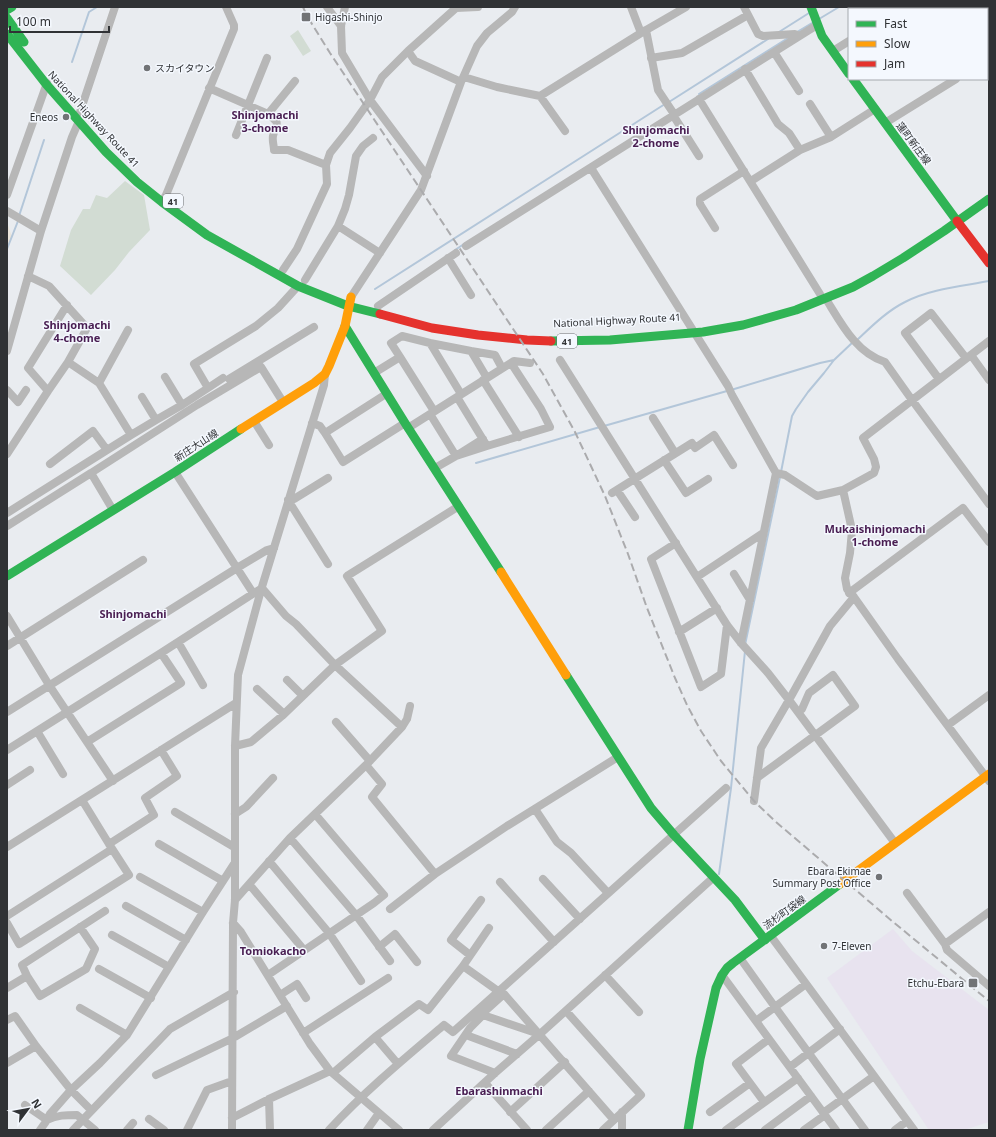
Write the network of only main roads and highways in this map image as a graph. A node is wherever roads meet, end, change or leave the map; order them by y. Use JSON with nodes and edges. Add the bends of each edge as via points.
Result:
{"nodes":[{"id":1,"x":12,"y":7,"type":"edge"},
{"id":2,"x":811,"y":7,"type":"edge"},
{"id":3,"x":7,"y":10,"type":"edge"},
{"id":4,"x":7,"y":18,"type":"edge"},
{"id":5,"x":7,"y":34,"type":"edge"},
{"id":6,"x":848,"y":73,"type":"edge"},
{"id":7,"x":48,"y":80,"type":"junction"},
{"id":8,"x":854,"y":80,"type":"edge"},
{"id":9,"x":162,"y":197,"type":"junction"},
{"id":10,"x":989,"y":199,"type":"edge"},
{"id":11,"x":957,"y":221,"type":"junction"},
{"id":12,"x":989,"y":263,"type":"edge"},
{"id":13,"x":302,"y":283,"type":"junction"},
{"id":14,"x":350,"y":302,"type":"junction"},
{"id":15,"x":393,"y":314,"type":"junction"},
{"id":16,"x":345,"y":326,"type":"junction"},
{"id":17,"x":7,"y":576,"type":"edge"},
{"id":18,"x":988,"y":777,"type":"edge"},
{"id":19,"x":768,"y":937,"type":"junction"},
{"id":20,"x":688,"y":1130,"type":"edge"}],
"edges":[{"from":1,"to":3,"type":"main road"},
{"from":2,"to":6,"type":"main road","via":[[822,36]]},
{"from":4,"to":7,"type":"main road","name":"National Highway Route 41","number":"41"},
{"from":5,"to":7,"type":"main road","name":"National Highway Route 41","number":"41","via":[[29,63]]},
{"from":7,"to":9,"type":"main road","name":"National Highway Route 41","number":"41","via":[[80,116]]},
{"from":8,"to":11,"type":"main road","name":"蓮町新庄線"},
{"from":9,"to":13,"type":"main road","name":"National Highway Route 41","number":"41"},
{"from":9,"to":13,"type":"main road","name":"National Highway Route 41","number":"41","via":[[207,234],[274,273]]},
{"from":10,"to":11,"type":"main road","name":"National Highway Route 41","number":"41"},
{"from":11,"to":12,"type":"main road","name":"蓮町新庄線"},
{"from":11,"to":15,"type":"main road","name":"National Highway Route 41","number":"41","via":[[853,287],[823,296],[780,316],[702,326],[570,335],[479,329]]},
{"from":13,"to":14,"type":"main road","name":"National Highway Route 41","number":"41","via":[[320,287]]},
{"from":14,"to":15,"type":"main road","name":"National Highway Route 41","number":"41"},
{"from":14,"to":15,"type":"main road","name":"National Highway Route 41","number":"41","via":[[378,306]]},
{"from":14,"to":16,"type":"main road","name":"新庄大山線"},
{"from":16,"to":17,"type":"main road","name":"新庄大山線","via":[[325,374],[314,383]]},
{"from":16,"to":19,"type":"main road","via":[[651,808]]},
{"from":18,"to":19,"type":"main road","name":"流杉町袋線"},
{"from":19,"to":20,"type":"main road","name":"流杉町袋線","via":[[727,968],[716,988]]}]}
